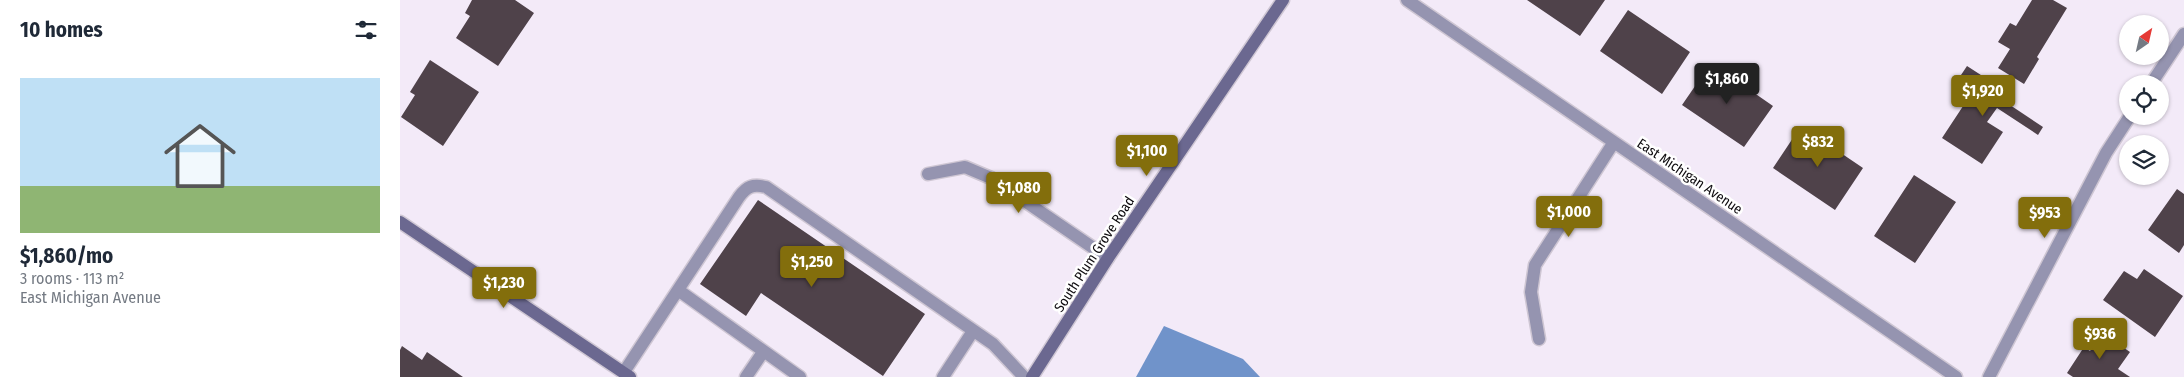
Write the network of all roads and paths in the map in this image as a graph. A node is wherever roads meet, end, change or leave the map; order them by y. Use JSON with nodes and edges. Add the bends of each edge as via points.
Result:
{"nodes":[{"id":1,"x":1283,"y":0,"type":"edge"},
{"id":2,"x":1407,"y":0,"type":"edge"},
{"id":3,"x":2184,"y":34,"type":"edge"},
{"id":4,"x":2157,"y":75,"type":"edge"},
{"id":5,"x":2124,"y":125,"type":"edge"},
{"id":6,"x":1614,"y":142,"type":"junction"},
{"id":7,"x":928,"y":174,"type":"dead end"},
{"id":8,"x":400,"y":222,"type":"edge"},
{"id":9,"x":1108,"y":258,"type":"junction"},
{"id":10,"x":678,"y":290,"type":"junction"},
{"id":11,"x":973,"y":331,"type":"junction"},
{"id":12,"x":1539,"y":339,"type":"dead end"},
{"id":13,"x":763,"y":352,"type":"junction"},
{"id":14,"x":627,"y":375,"type":"edge"},
{"id":15,"x":746,"y":377,"type":"edge"},
{"id":16,"x":800,"y":377,"type":"edge"},
{"id":17,"x":943,"y":377,"type":"edge"},
{"id":18,"x":1024,"y":377,"type":"edge"},
{"id":19,"x":1032,"y":377,"type":"edge"},
{"id":20,"x":1956,"y":377,"type":"edge"},
{"id":21,"x":1988,"y":377,"type":"edge"}],
"edges":[{"from":1,"to":9,"type":"main road","name":"South Plum Grove Road"},
{"from":2,"to":6,"type":"street","name":"East Michigan Avenue"},
{"from":3,"to":4,"type":"street"},
{"from":5,"to":21,"type":"street","via":[[2106,153]]},
{"from":6,"to":12,"type":"street","via":[[1536,265],[1531,292]]},
{"from":6,"to":20,"type":"street","name":"East Michigan Avenue"},
{"from":7,"to":9,"type":"street","via":[[965,167],[991,178]]},
{"from":8,"to":14,"type":"main road"},
{"from":9,"to":19,"type":"main road","name":"South Plum Grove Road"},
{"from":10,"to":11,"type":"street","via":[[739,196],[756,184],[766,187]]},
{"from":10,"to":13,"type":"street"},
{"from":10,"to":14,"type":"street"},
{"from":11,"to":17,"type":"street"},
{"from":11,"to":18,"type":"street","via":[[993,344]]},
{"from":13,"to":15,"type":"street"},
{"from":13,"to":16,"type":"street"}]}
